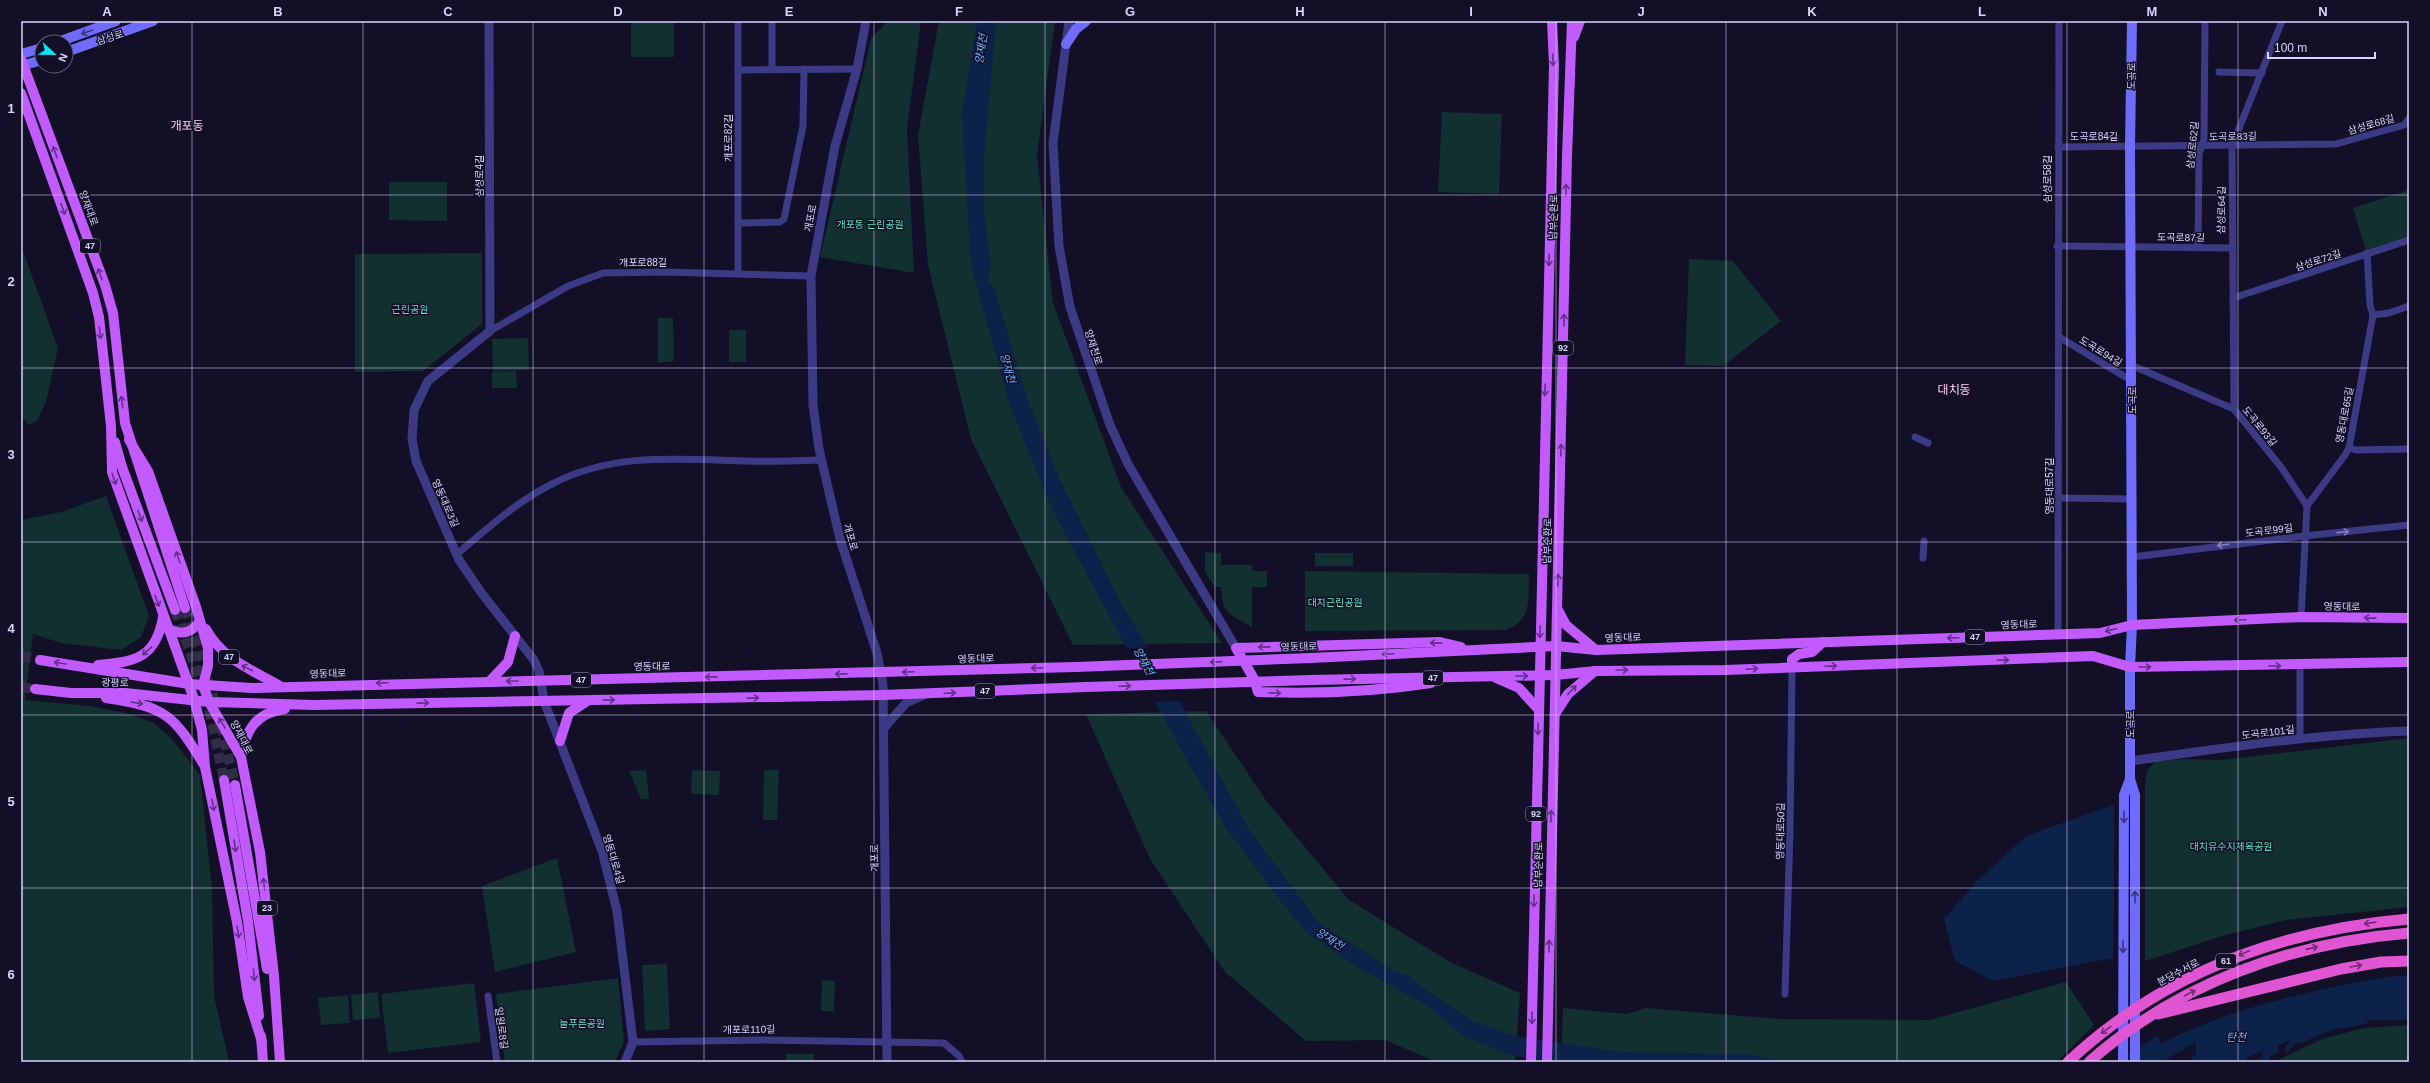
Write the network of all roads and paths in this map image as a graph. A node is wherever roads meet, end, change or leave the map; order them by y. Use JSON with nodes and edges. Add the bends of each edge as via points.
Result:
{"nodes":[{"id":1,"x":116,"y":21,"type":"edge"},
{"id":2,"x":153,"y":21,"type":"edge"},
{"id":3,"x":489,"y":21,"type":"edge"},
{"id":4,"x":738,"y":21,"type":"edge"},
{"id":5,"x":772,"y":21,"type":"edge"},
{"id":6,"x":866,"y":21,"type":"edge"},
{"id":7,"x":1069,"y":21,"type":"edge"},
{"id":8,"x":1086,"y":21,"type":"edge"},
{"id":9,"x":1552,"y":21,"type":"edge"},
{"id":10,"x":1572,"y":21,"type":"edge"},
{"id":11,"x":1580,"y":21,"type":"edge"},
{"id":12,"x":2059,"y":21,"type":"edge"},
{"id":13,"x":2132,"y":21,"type":"edge"},
{"id":14,"x":2205,"y":21,"type":"edge"},
{"id":15,"x":2282,"y":21,"type":"edge"},
{"id":16,"x":74,"y":36,"type":"edge"},
{"id":17,"x":1066,"y":44,"type":"junction"},
{"id":18,"x":1571,"y":48,"type":"junction"},
{"id":19,"x":74,"y":49,"type":"edge"},
{"id":20,"x":34,"y":50,"type":"edge"},
{"id":21,"x":21,"y":54,"type":"edge"},
{"id":22,"x":34,"y":62,"type":"edge"},
{"id":23,"x":22,"y":64,"type":"edge"},
{"id":24,"x":772,"y":69,"type":"junction"},
{"id":25,"x":804,"y":69,"type":"junction"},
{"id":26,"x":857,"y":69,"type":"junction"},
{"id":27,"x":738,"y":70,"type":"junction"},
{"id":28,"x":2219,"y":72,"type":"dead end"},
{"id":29,"x":2262,"y":73,"type":"junction"},
{"id":30,"x":21,"y":93,"type":"edge"},
{"id":31,"x":2409,"y":118,"type":"edge"},
{"id":32,"x":2336,"y":144,"type":"joint"},
{"id":33,"x":2130,"y":146,"type":"junction"},
{"id":34,"x":2201,"y":146,"type":"junction"},
{"id":35,"x":2232,"y":146,"type":"junction"},
{"id":36,"x":2058,"y":147,"type":"junction"},
{"id":37,"x":738,"y":223,"type":"junction"},
{"id":38,"x":2409,"y":240,"type":"edge"},
{"id":39,"x":2057,"y":246,"type":"junction"},
{"id":40,"x":2131,"y":246,"type":"junction"},
{"id":41,"x":2198,"y":247,"type":"junction"},
{"id":42,"x":2231,"y":248,"type":"junction"},
{"id":43,"x":2367,"y":253,"type":"junction"},
{"id":44,"x":738,"y":274,"type":"junction"},
{"id":45,"x":810,"y":276,"type":"junction"},
{"id":46,"x":2234,"y":298,"type":"junction"},
{"id":47,"x":2409,"y":306,"type":"edge"},
{"id":48,"x":2373,"y":315,"type":"junction"},
{"id":49,"x":490,"y":331,"type":"junction"},
{"id":50,"x":2059,"y":337,"type":"junction"},
{"id":51,"x":2133,"y":366,"type":"junction"},
{"id":52,"x":2132,"y":381,"type":"junction"},
{"id":53,"x":2234,"y":409,"type":"junction"},
{"id":54,"x":111,"y":426,"type":"junction"},
{"id":55,"x":1915,"y":437,"type":"dead end"},
{"id":56,"x":129,"y":440,"type":"junction"},
{"id":57,"x":1928,"y":443,"type":"dead end"},
{"id":58,"x":2348,"y":448,"type":"junction"},
{"id":59,"x":2409,"y":449,"type":"edge"},
{"id":60,"x":822,"y":460,"type":"junction"},
{"id":61,"x":2059,"y":498,"type":"junction"},
{"id":62,"x":2133,"y":499,"type":"junction"},
{"id":63,"x":2307,"y":506,"type":"junction"},
{"id":64,"x":2409,"y":525,"type":"edge"},
{"id":65,"x":2304,"y":536,"type":"junction"},
{"id":66,"x":1924,"y":541,"type":"dead end"},
{"id":67,"x":457,"y":554,"type":"junction"},
{"id":68,"x":2132,"y":557,"type":"junction"},
{"id":69,"x":1923,"y":558,"type":"dead end"},
{"id":70,"x":196,"y":607,"type":"junction"},
{"id":71,"x":185,"y":608,"type":"tunnel mouth"},
{"id":72,"x":1557,"y":609,"type":"junction"},
{"id":73,"x":175,"y":610,"type":"tunnel mouth"},
{"id":74,"x":163,"y":617,"type":"junction"},
{"id":75,"x":2301,"y":617,"type":"junction"},
{"id":76,"x":2409,"y":618,"type":"edge"},
{"id":77,"x":200,"y":621,"type":"junction"},
{"id":78,"x":2132,"y":625,"type":"junction"},
{"id":79,"x":168,"y":629,"type":"junction"},
{"id":80,"x":2058,"y":635,"type":"junction"},
{"id":81,"x":515,"y":636,"type":"junction"},
{"id":82,"x":1822,"y":642,"type":"junction"},
{"id":83,"x":1556,"y":646,"type":"junction"},
{"id":84,"x":1236,"y":648,"type":"junction"},
{"id":85,"x":1539,"y":648,"type":"junction"},
{"id":86,"x":1474,"y":650,"type":"junction"},
{"id":87,"x":1596,"y":650,"type":"junction"},
{"id":88,"x":40,"y":660,"type":"tunnel mouth"},
{"id":89,"x":2409,"y":662,"type":"edge"},
{"id":90,"x":80,"y":666,"type":"junction"},
{"id":91,"x":2300,"y":666,"type":"junction"},
{"id":92,"x":1792,"y":667,"type":"junction"},
{"id":93,"x":2130,"y":667,"type":"junction"},
{"id":94,"x":1596,"y":670,"type":"junction"},
{"id":95,"x":880,"y":673,"type":"junction"},
{"id":96,"x":1539,"y":675,"type":"junction"},
{"id":97,"x":1555,"y":675,"type":"junction"},
{"id":98,"x":1492,"y":676,"type":"junction"},
{"id":99,"x":1469,"y":677,"type":"junction"},
{"id":100,"x":490,"y":681,"type":"junction"},
{"id":101,"x":189,"y":684,"type":"junction"},
{"id":102,"x":202,"y":685,"type":"junction"},
{"id":103,"x":541,"y":686,"type":"junction"},
{"id":104,"x":281,"y":687,"type":"junction"},
{"id":105,"x":36,"y":689,"type":"tunnel mouth"},
{"id":106,"x":71,"y":693,"type":"junction"},
{"id":107,"x":926,"y":694,"type":"junction"},
{"id":108,"x":883,"y":695,"type":"junction"},
{"id":109,"x":194,"y":699,"type":"junction"},
{"id":110,"x":544,"y":701,"type":"junction"},
{"id":111,"x":588,"y":701,"type":"junction"},
{"id":112,"x":209,"y":702,"type":"junction"},
{"id":113,"x":314,"y":705,"type":"junction"},
{"id":114,"x":1539,"y":710,"type":"junction"},
{"id":115,"x":1554,"y":716,"type":"junction"},
{"id":116,"x":884,"y":728,"type":"junction"},
{"id":117,"x":2409,"y":731,"type":"edge"},
{"id":118,"x":2300,"y":739,"type":"junction"},
{"id":119,"x":560,"y":741,"type":"junction"},
{"id":120,"x":241,"y":757,"type":"junction"},
{"id":121,"x":2130,"y":761,"type":"junction"},
{"id":122,"x":206,"y":766,"type":"junction"},
{"id":123,"x":2130,"y":779,"type":"junction"},
{"id":124,"x":224,"y":780,"type":"tunnel mouth"},
{"id":125,"x":234,"y":785,"type":"tunnel mouth"},
{"id":126,"x":2409,"y":919,"type":"edge"},
{"id":127,"x":2409,"y":932,"type":"edge"},
{"id":128,"x":2409,"y":961,"type":"edge"},
{"id":129,"x":1785,"y":994,"type":"dead end"},
{"id":130,"x":488,"y":996,"type":"dead end"},
{"id":131,"x":2155,"y":1014,"type":"junction"},
{"id":132,"x":262,"y":1042,"type":"junction"},
{"id":133,"x":632,"y":1042,"type":"junction"},
{"id":134,"x":886,"y":1042,"type":"junction"},
{"id":135,"x":263,"y":1062,"type":"edge"},
{"id":136,"x":280,"y":1062,"type":"edge"},
{"id":137,"x":497,"y":1062,"type":"edge"},
{"id":138,"x":625,"y":1062,"type":"edge"},
{"id":139,"x":887,"y":1062,"type":"edge"},
{"id":140,"x":962,"y":1062,"type":"edge"},
{"id":141,"x":1531,"y":1062,"type":"edge"},
{"id":142,"x":1547,"y":1062,"type":"edge"},
{"id":143,"x":2068,"y":1062,"type":"edge"},
{"id":144,"x":2089,"y":1062,"type":"edge"},
{"id":145,"x":2123,"y":1062,"type":"edge"},
{"id":146,"x":2135,"y":1062,"type":"edge"}],
"edges":[{"from":1,"to":16,"type":"main road","name":"삼성로","one_way":true},
{"from":2,"to":19,"type":"main road","name":"삼성로"},
{"from":3,"to":49,"type":"street","name":"삼성로4길"},
{"from":4,"to":27,"type":"street","name":"개포로82길"},
{"from":5,"to":24,"type":"street"},
{"from":6,"to":26,"type":"street","name":"개포로"},
{"from":7,"to":17,"type":"street","name":"양재천로"},
{"from":8,"to":17,"type":"main road"},
{"from":9,"to":85,"type":"main road","name":"남부순환로","number":"92","one_way":true,"via":[[1554,65]]},
{"from":10,"to":18,"type":"main road","name":"남부순환로","number":"92"},
{"from":11,"to":18,"type":"main road"},
{"from":12,"to":36,"type":"street","name":"삼성로58길"},
{"from":13,"to":33,"type":"main road","name":"도곡로"},
{"from":14,"to":34,"type":"street","name":"삼성로62길","via":[[2204,139]]},
{"from":15,"to":29,"type":"street","name":"삼성로64길"},
{"from":17,"to":84,"type":"street","name":"양재천로","via":[[1053,143],[1059,246],[1070,307],[1110,425],[1128,464]]},
{"from":72,"to":18,"type":"main road","name":"남부순환로","number":"92","one_way":true,"via":[[1566,156]]},
{"from":20,"to":21,"type":"main road"},
{"from":22,"to":23,"type":"main road"},
{"from":56,"to":23,"type":"main road","name":"양재대로","number":"47","one_way":true,"via":[[113,313],[105,285]]},
{"from":24,"to":25,"type":"street"},
{"from":24,"to":27,"type":"street"},
{"from":25,"to":26,"type":"street"},
{"from":25,"to":37,"type":"street","via":[[803,126],[784,218],[780,222]]},
{"from":26,"to":45,"type":"street","name":"개포로","via":[[835,146]]},
{"from":27,"to":37,"type":"street","name":"개포로82길"},
{"from":28,"to":29,"type":"street"},
{"from":29,"to":35,"type":"street","name":"삼성로64길"},
{"from":30,"to":54,"type":"main road","number":"47","one_way":true,"via":[[93,293]]},
{"from":31,"to":32,"type":"street","name":"삼성로68길","via":[[2404,124]]},
{"from":32,"to":35,"type":"street","name":"도곡로83길"},
{"from":33,"to":34,"type":"street","name":"도곡로83길"},
{"from":33,"to":36,"type":"street","name":"도곡로84길"},
{"from":33,"to":40,"type":"main road","name":"도곡로"},
{"from":34,"to":35,"type":"street","name":"도곡로83길"},
{"from":34,"to":41,"type":"street","name":"삼성로62길"},
{"from":35,"to":42,"type":"street","name":"삼성로64길"},
{"from":36,"to":39,"type":"street","name":"삼성로58길"},
{"from":37,"to":44,"type":"street","name":"개포로82길"},
{"from":38,"to":43,"type":"street","name":"삼성로72길"},
{"from":39,"to":40,"type":"street","name":"도곡로87길"},
{"from":39,"to":50,"type":"street","name":"삼성로58길"},
{"from":40,"to":41,"type":"street","name":"도곡로87길"},
{"from":40,"to":51,"type":"main road","name":"도곡로"},
{"from":41,"to":42,"type":"street","name":"도곡로87길"},
{"from":42,"to":46,"type":"street","name":"삼성로64길"},
{"from":43,"to":46,"type":"street","name":"삼성로72길","via":[[2332,267]]},
{"from":43,"to":48,"type":"street","name":"영동대로65길","via":[[2370,305]]},
{"from":44,"to":45,"type":"street","name":"개포로88길"},
{"from":44,"to":49,"type":"street","name":"개포로88길","via":[[595,274],[568,286]]},
{"from":45,"to":60,"type":"street","name":"개포로","via":[[813,405]]},
{"from":46,"to":53,"type":"street","name":"삼성로64길"},
{"from":47,"to":48,"type":"street"},
{"from":48,"to":58,"type":"street","name":"영동대로65길"},
{"from":49,"to":67,"type":"street","name":"영동대로3길","via":[[428,381],[419,397],[412,420],[416,461]]},
{"from":50,"to":52,"type":"street","name":"도곡로94길"},
{"from":50,"to":61,"type":"street","name":"영동대로57길"},
{"from":51,"to":52,"type":"main road","name":"도곡로"},
{"from":51,"to":53,"type":"street","name":"도곡로93길"},
{"from":52,"to":62,"type":"main road","name":"도곡로"},
{"from":53,"to":63,"type":"street","name":"도곡로93길","via":[[2281,467]]},
{"from":54,"to":73,"type":"main road","one_way":true,"via":[[122,467]]},
{"from":54,"to":74,"type":"main road","number":"47","one_way":true,"via":[[112,472]]},
{"from":55,"to":57,"type":"street"},
{"from":70,"to":56,"type":"main road","name":"양재대로","number":"47","one_way":true,"via":[[148,471]]},
{"from":56,"to":71,"type":"main road","name":"양재대로"},
{"from":58,"to":59,"type":"street"},
{"from":58,"to":63,"type":"street","name":"영동대로65길"},
{"from":60,"to":67,"type":"street","via":[[745,462],[658,458],[618,461],[597,466],[552,484],[516,504]]},
{"from":60,"to":95,"type":"street","name":"개포로","via":[[840,539],[877,653]]},
{"from":61,"to":62,"type":"street"},
{"from":61,"to":80,"type":"street","name":"영동대로57길"},
{"from":62,"to":68,"type":"main road","name":"도곡로"},
{"from":63,"to":65,"type":"street"},
{"from":65,"to":64,"type":"street","name":"도곡로99길","one_way":true},
{"from":65,"to":68,"type":"street","name":"도곡로99길","one_way":true},
{"from":65,"to":75,"type":"street"},
{"from":66,"to":69,"type":"street"},
{"from":67,"to":81,"type":"street","name":"영동대로3길","via":[[483,595]]},
{"from":68,"to":78,"type":"main road","name":"도곡로"},
{"from":70,"to":77,"type":"main road","name":"양재대로"},
{"from":104,"to":70,"type":"main road","number":"47","one_way":true,"via":[[239,664],[223,652],[210,636]]},
{"from":72,"to":83,"type":"main road","name":"남부순환로","number":"92"},
{"from":72,"to":87,"type":"main road","via":[[1566,625]]},
{"from":74,"to":79,"type":"main road","number":"47"},
{"from":74,"to":90,"type":"main road","one_way":true,"via":[[158,639],[142,656],[118,664]]},
{"from":76,"to":75,"type":"main road","name":"영동대로","number":"47","one_way":true},
{"from":75,"to":78,"type":"main road","name":"영동대로","number":"47","one_way":true},
{"from":77,"to":79,"type":"main road","via":[[195,629],[186,633]]},
{"from":77,"to":102,"type":"main road","name":"양재대로","via":[[208,648],[208,666]]},
{"from":78,"to":80,"type":"main road","name":"영동대로","number":"47","one_way":true,"via":[[2100,633]]},
{"from":78,"to":93,"type":"main road","name":"도곡로"},
{"from":79,"to":101,"type":"main road","number":"47"},
{"from":80,"to":82,"type":"main road","name":"영동대로","number":"47","one_way":true},
{"from":81,"to":100,"type":"main road","via":[[508,662]]},
{"from":81,"to":103,"type":"street","name":"영동대로3길","via":[[534,660]]},
{"from":82,"to":87,"type":"main road","name":"영동대로","number":"47"},
{"from":82,"to":92,"type":"main road","via":[[1812,652],[1799,654],[1792,659]]},
{"from":83,"to":85,"type":"main road","name":"영동대로","number":"47"},
{"from":83,"to":87,"type":"main road","name":"영동대로","number":"47"},
{"from":83,"to":97,"type":"main road","name":"남부순환로","number":"92"},
{"from":86,"to":84,"type":"main road","one_way":true,"via":[[1440,642]]},
{"from":84,"to":99,"type":"main road","one_way":true,"via":[[1258,692],[1320,693],[1391,689]]},
{"from":85,"to":86,"type":"main road","name":"영동대로","number":"47"},
{"from":85,"to":96,"type":"main road","name":"남부순환로","number":"92"},
{"from":86,"to":95,"type":"main road","name":"영동대로","number":"47","one_way":true,"bridge":true},
{"from":90,"to":88,"type":"main road","name":"광평로","one_way":true},
{"from":89,"to":91,"type":"main road","number":"47"},
{"from":90,"to":101,"type":"main road","name":"광평로"},
{"from":93,"to":91,"type":"main road","number":"47","one_way":true},
{"from":91,"to":118,"type":"street"},
{"from":92,"to":93,"type":"main road","number":"47","one_way":true,"via":[[2093,656]]},
{"from":94,"to":92,"type":"main road","number":"47","one_way":true},
{"from":92,"to":129,"type":"street","name":"영동대로50길"},
{"from":93,"to":121,"type":"main road","name":"도곡로"},
{"from":94,"to":97,"type":"main road","number":"47"},
{"from":115,"to":94,"type":"main road","one_way":true,"via":[[1568,694]]},
{"from":95,"to":103,"type":"main road","name":"영동대로","number":"47","one_way":true},
{"from":95,"to":108,"type":"street","name":"개포로"},
{"from":96,"to":97,"type":"main road","number":"47"},
{"from":98,"to":96,"type":"main road","number":"47","one_way":true},
{"from":96,"to":114,"type":"main road","name":"남부순환로","number":"92"},
{"from":97,"to":115,"type":"main road","name":"남부순환로","number":"92"},
{"from":98,"to":99,"type":"main road","number":"47"},
{"from":98,"to":114,"type":"main road","via":[[1519,688]]},
{"from":107,"to":99,"type":"main road","number":"47","one_way":true,"bridge":true},
{"from":103,"to":100,"type":"main road","name":"영동대로","number":"47","one_way":true},
{"from":100,"to":104,"type":"main road","name":"영동대로","number":"47","one_way":true},
{"from":101,"to":102,"type":"main road","name":"영동대로"},
{"from":101,"to":109,"type":"main road","number":"47"},
{"from":102,"to":104,"type":"main road","name":"영동대로"},
{"from":102,"to":112,"type":"main road","name":"양재대로"},
{"from":103,"to":110,"type":"street","name":"영동대로4길"},
{"from":105,"to":106,"type":"main road","name":"광평로"},
{"from":106,"to":109,"type":"main road","name":"광평로","via":[[125,693]]},
{"from":106,"to":122,"type":"main road","one_way":true,"via":[[140,703],[155,709],[180,728]]},
{"from":107,"to":108,"type":"main road","number":"47"},
{"from":107,"to":116,"type":"street","via":[[906,702]]},
{"from":111,"to":108,"type":"main road","number":"47","one_way":true},
{"from":108,"to":116,"type":"street","name":"개포로"},
{"from":109,"to":112,"type":"main road","number":"47"},
{"from":109,"to":122,"type":"main road","via":[[202,730]]},
{"from":110,"to":111,"type":"main road","number":"47"},
{"from":113,"to":110,"type":"main road","number":"47","one_way":true},
{"from":110,"to":119,"type":"street","name":"영동대로4길"},
{"from":111,"to":119,"type":"main road","via":[[569,713]]},
{"from":112,"to":113,"type":"main road","number":"47"},
{"from":120,"to":112,"type":"main road","name":"양재대로","one_way":true},
{"from":113,"to":120,"type":"main road","number":"23","via":[[270,711],[263,715],[248,731]]},
{"from":114,"to":141,"type":"main road","name":"남부순환로","number":"92","one_way":true},
{"from":142,"to":115,"type":"main road","name":"남부순환로","number":"92","one_way":true},
{"from":116,"to":134,"type":"street","name":"개포로"},
{"from":117,"to":118,"type":"street","name":"도곡로101길","via":[[2367,732]]},
{"from":118,"to":121,"type":"street","name":"도곡로101길"},
{"from":119,"to":133,"type":"street","name":"영동대로4길","via":[[602,851],[617,911]]},
{"from":136,"to":120,"type":"main road","name":"양재대로","number":"23","one_way":true,"via":[[274,976],[260,852]]},
{"from":121,"to":123,"type":"main road","name":"도곡로"},
{"from":122,"to":132,"type":"main road","one_way":true,"via":[[237,922],[248,996]]},
{"from":123,"to":145,"type":"main road","name":"도곡로","one_way":true,"bridge":true,"via":[[2124,795]]},
{"from":146,"to":123,"type":"main road","name":"도곡로","one_way":true,"bridge":true,"via":[[2135,795]]},
{"from":124,"to":132,"type":"main road","one_way":true,"via":[[248,921]]},
{"from":125,"to":136,"type":"main road","name":"양재대로","via":[[260,926]]},
{"from":126,"to":143,"type":"highway","name":"분당수서로","number":"61","one_way":true,"bridge":true,"via":[[2344,926],[2252,950],[2153,998],[2108,1029]]},
{"from":131,"to":127,"type":"highway","number":"61","one_way":true,"bridge":true,"via":[[2226,975],[2267,960],[2336,942]]},
{"from":131,"to":128,"type":"highway","one_way":true,"via":[[2341,969],[2381,962]]},
{"from":130,"to":137,"type":"street","name":"일원로8길"},
{"from":131,"to":144,"type":"highway","number":"61","bridge":true,"via":[[2125,1033]]},
{"from":132,"to":135,"type":"main road"},
{"from":133,"to":134,"type":"street","name":"개포로110길"},
{"from":133,"to":138,"type":"street"},
{"from":134,"to":139,"type":"street","name":"개포로"},
{"from":134,"to":140,"type":"street","name":"개포로110길","via":[[944,1042]]}]}
